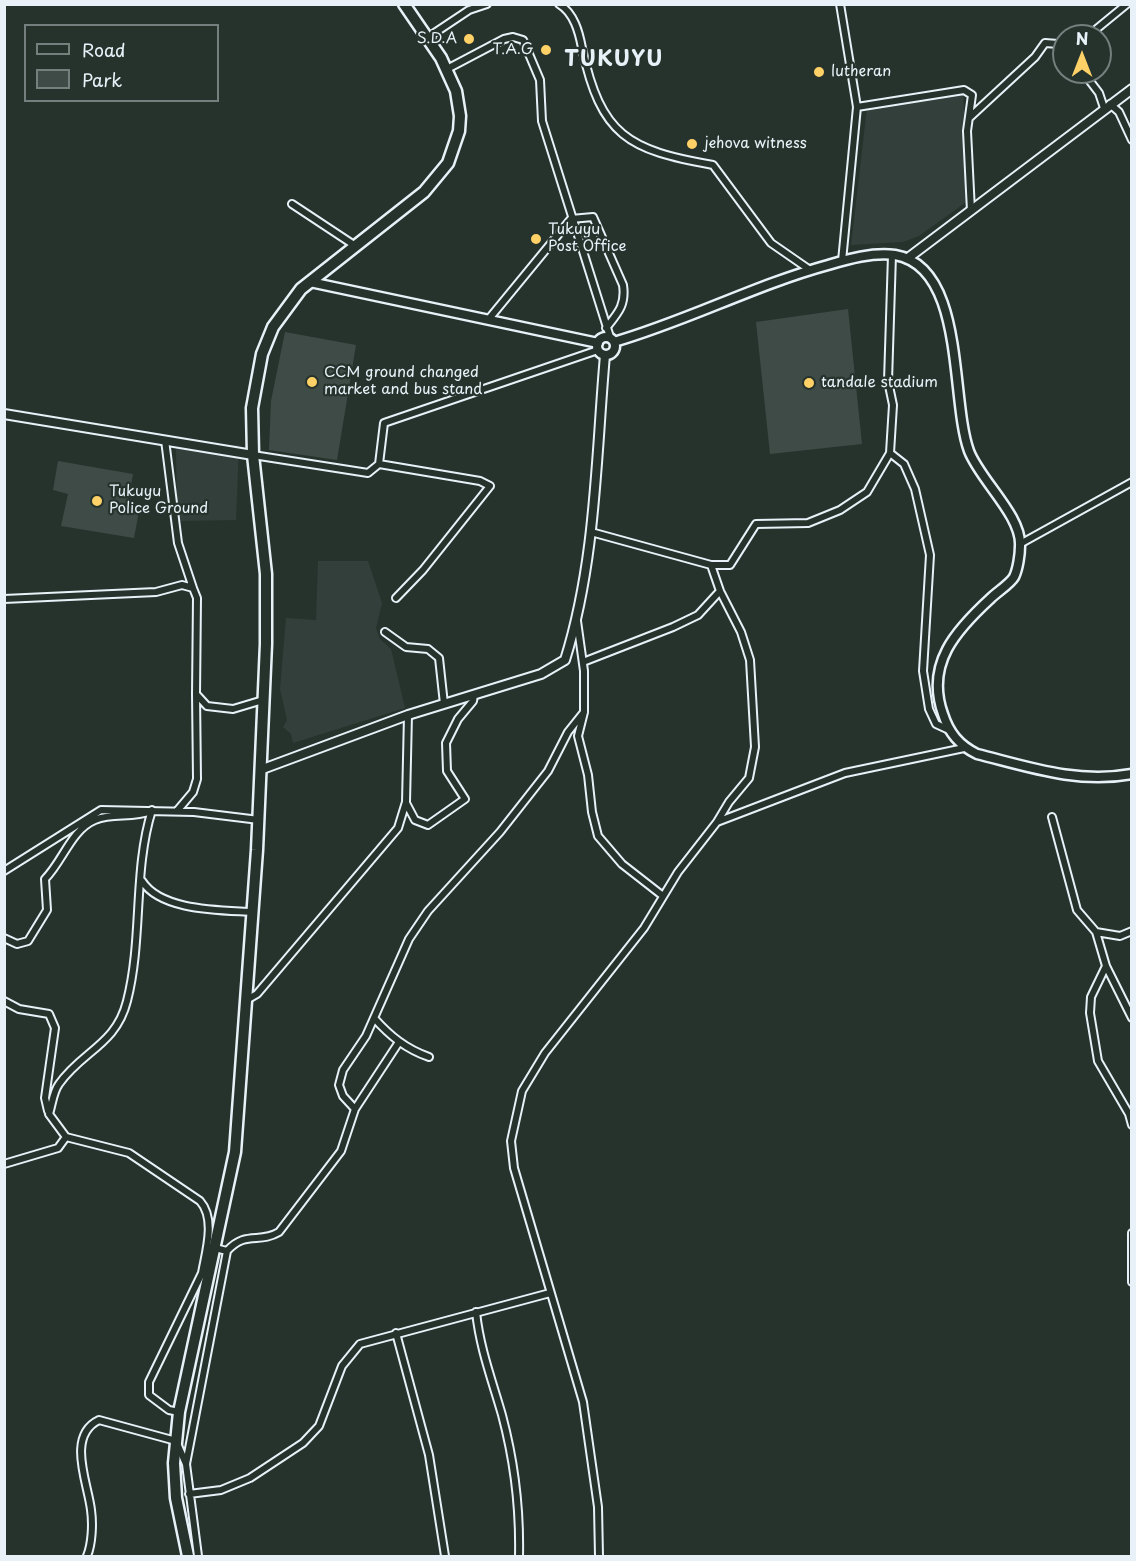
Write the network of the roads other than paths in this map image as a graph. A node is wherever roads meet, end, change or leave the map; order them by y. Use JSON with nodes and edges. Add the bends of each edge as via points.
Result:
{"nodes":[{"id":1,"x":404,"y":4,"type":"edge"},
{"id":2,"x":488,"y":4,"type":"edge"},
{"id":3,"x":559,"y":4,"type":"edge"},
{"id":4,"x":840,"y":4,"type":"edge"},
{"id":5,"x":1127,"y":4,"type":"edge"},
{"id":6,"x":1103,"y":24,"type":"edge"},
{"id":7,"x":427,"y":38,"type":"junction"},
{"id":8,"x":1052,"y":44,"type":"edge"},
{"id":9,"x":447,"y":69,"type":"junction"},
{"id":10,"x":1092,"y":84,"type":"edge"},
{"id":11,"x":1131,"y":89,"type":"edge"},
{"id":12,"x":1107,"y":106,"type":"junction"},
{"id":13,"x":857,"y":107,"type":"junction"},
{"id":14,"x":968,"y":119,"type":"junction"},
{"id":15,"x":1131,"y":140,"type":"edge"},
{"id":16,"x":292,"y":204,"type":"dead end"},
{"id":17,"x":972,"y":211,"type":"junction"},
{"id":18,"x":571,"y":219,"type":"junction"},
{"id":19,"x":354,"y":245,"type":"junction"},
{"id":20,"x":892,"y":255,"type":"junction"},
{"id":21,"x":908,"y":258,"type":"junction"},
{"id":22,"x":842,"y":261,"type":"junction"},
{"id":23,"x":810,"y":270,"type":"junction"},
{"id":24,"x":310,"y":282,"type":"junction"},
{"id":25,"x":488,"y":320,"type":"junction"},
{"id":26,"x":606,"y":328,"type":"junction"},
{"id":27,"x":612,"y":340,"type":"junction"},
{"id":28,"x":600,"y":349,"type":"junction"},
{"id":29,"x":4,"y":414,"type":"edge"},
{"id":30,"x":165,"y":440,"type":"junction"},
{"id":31,"x":890,"y":453,"type":"junction"},
{"id":32,"x":254,"y":455,"type":"junction"},
{"id":33,"x":379,"y":464,"type":"junction"},
{"id":34,"x":1131,"y":482,"type":"edge"},
{"id":35,"x":591,"y":532,"type":"junction"},
{"id":36,"x":1020,"y":544,"type":"junction"},
{"id":37,"x":711,"y":565,"type":"junction"},
{"id":38,"x":193,"y":588,"type":"junction"},
{"id":39,"x":720,"y":591,"type":"junction"},
{"id":40,"x":396,"y":598,"type":"dead end"},
{"id":41,"x":4,"y":599,"type":"edge"},
{"id":42,"x":577,"y":621,"type":"junction"},
{"id":43,"x":385,"y":632,"type":"dead end"},
{"id":44,"x":583,"y":662,"type":"junction"},
{"id":45,"x":196,"y":694,"type":"junction"},
{"id":46,"x":474,"y":695,"type":"junction"},
{"id":47,"x":263,"y":700,"type":"junction"},
{"id":48,"x":444,"y":704,"type":"junction"},
{"id":49,"x":584,"y":712,"type":"junction"},
{"id":50,"x":408,"y":715,"type":"junction"},
{"id":51,"x":948,"y":730,"type":"junction"},
{"id":52,"x":964,"y":748,"type":"junction"},
{"id":53,"x":260,"y":770,"type":"junction"},
{"id":54,"x":1131,"y":774,"type":"edge"},
{"id":55,"x":406,"y":802,"type":"junction"},
{"id":56,"x":152,"y":810,"type":"junction"},
{"id":57,"x":177,"y":811,"type":"junction"},
{"id":58,"x":1052,"y":817,"type":"dead end"},
{"id":59,"x":259,"y":820,"type":"junction"},
{"id":60,"x":717,"y":822,"type":"junction"},
{"id":61,"x":4,"y":871,"type":"edge"},
{"id":62,"x":142,"y":880,"type":"junction"},
{"id":63,"x":663,"y":896,"type":"junction"},
{"id":64,"x":252,"y":912,"type":"junction"},
{"id":65,"x":1131,"y":931,"type":"edge"},
{"id":66,"x":1096,"y":932,"type":"junction"},
{"id":67,"x":4,"y":938,"type":"edge"},
{"id":68,"x":1106,"y":966,"type":"junction"},
{"id":69,"x":4,"y":1001,"type":"edge"},
{"id":70,"x":245,"y":1001,"type":"junction"},
{"id":71,"x":374,"y":1018,"type":"junction"},
{"id":72,"x":1131,"y":1018,"type":"edge"},
{"id":73,"x":399,"y":1042,"type":"junction"},
{"id":74,"x":429,"y":1057,"type":"dead end"},
{"id":75,"x":355,"y":1109,"type":"junction"},
{"id":76,"x":49,"y":1114,"type":"junction"},
{"id":77,"x":1131,"y":1125,"type":"edge"},
{"id":78,"x":66,"y":1137,"type":"junction"},
{"id":79,"x":4,"y":1164,"type":"edge"},
{"id":80,"x":1131,"y":1233,"type":"edge"},
{"id":81,"x":216,"y":1248,"type":"junction"},
{"id":82,"x":227,"y":1251,"type":"junction"},
{"id":83,"x":206,"y":1274,"type":"junction"},
{"id":84,"x":1131,"y":1282,"type":"edge"},
{"id":85,"x":550,"y":1293,"type":"junction"},
{"id":86,"x":476,"y":1312,"type":"junction"},
{"id":87,"x":396,"y":1333,"type":"junction"},
{"id":88,"x":188,"y":1372,"type":"junction"},
{"id":89,"x":202,"y":1375,"type":"junction"},
{"id":90,"x":179,"y":1412,"type":"junction"},
{"id":91,"x":176,"y":1441,"type":"junction"},
{"id":92,"x":186,"y":1464,"type":"junction"},
{"id":93,"x":189,"y":1494,"type":"junction"},
{"id":94,"x":87,"y":1557,"type":"edge"},
{"id":95,"x":188,"y":1557,"type":"edge"},
{"id":96,"x":198,"y":1557,"type":"edge"},
{"id":97,"x":445,"y":1557,"type":"edge"},
{"id":98,"x":519,"y":1557,"type":"edge"},
{"id":99,"x":600,"y":1557,"type":"edge"}],
"edges":[{"from":1,"to":7,"type":"highway"},
{"from":2,"to":7,"type":"street","via":[[469,10]]},
{"from":3,"to":23,"type":"street","via":[[578,30],[586,68],[606,116],[620,134],[644,149],[713,165],[771,243]]},
{"from":4,"to":13,"type":"street"},
{"from":5,"to":6,"type":"street"},
{"from":7,"to":9,"type":"highway"},
{"from":8,"to":14,"type":"street","via":[[1045,43]]},
{"from":9,"to":18,"type":"street","via":[[504,39],[523,40],[540,80],[542,121]]},
{"from":9,"to":19,"type":"highway","via":[[460,116],[448,163],[424,192]]},
{"from":10,"to":12,"type":"street"},
{"from":11,"to":12,"type":"street"},
{"from":12,"to":15,"type":"street","via":[[1119,112]]},
{"from":12,"to":17,"type":"street"},
{"from":13,"to":14,"type":"street","via":[[964,90],[972,95]]},
{"from":13,"to":22,"type":"street"},
{"from":14,"to":17,"type":"street"},
{"from":16,"to":19,"type":"street"},
{"from":17,"to":21,"type":"street"},
{"from":18,"to":25,"type":"street"},
{"from":18,"to":26,"type":"street"},
{"from":18,"to":26,"type":"street","via":[[596,218],[623,285],[623,305]]},
{"from":19,"to":24,"type":"highway"},
{"from":20,"to":21,"type":"main road"},
{"from":20,"to":22,"type":"main road"},
{"from":20,"to":31,"type":"street"},
{"from":21,"to":36,"type":"main road","via":[[939,291],[949,326],[969,449],[1017,527]]},
{"from":22,"to":23,"type":"main road"},
{"from":23,"to":27,"type":"main road","via":[[641,334]]},
{"from":24,"to":25,"type":"main road"},
{"from":24,"to":32,"type":"highway","via":[[273,327],[262,354],[252,408]]},
{"from":25,"to":28,"type":"main road"},
{"from":26,"to":27,"type":"street"},
{"from":27,"to":28,"type":"main road","via":[[604,337]]},
{"from":27,"to":28,"type":"main road","via":[[615,350]]},
{"from":28,"to":33,"type":"street","via":[[384,423]]},
{"from":28,"to":35,"type":"street"},
{"from":29,"to":30,"type":"street"},
{"from":30,"to":32,"type":"street"},
{"from":30,"to":38,"type":"street","via":[[178,543]]},
{"from":31,"to":37,"type":"street","via":[[867,492],[840,510],[808,523],[756,524],[730,565]]},
{"from":31,"to":51,"type":"street","via":[[904,464],[915,489],[930,555],[923,671],[929,709],[936,724]]},
{"from":32,"to":33,"type":"street","via":[[368,473]]},
{"from":32,"to":47,"type":"highway","via":[[266,574]]},
{"from":33,"to":40,"type":"street","via":[[490,486]]},
{"from":34,"to":36,"type":"street"},
{"from":35,"to":37,"type":"street"},
{"from":35,"to":42,"type":"street"},
{"from":36,"to":51,"type":"main road","via":[[1014,577],[963,623],[938,668],[937,691]]},
{"from":37,"to":39,"type":"street"},
{"from":38,"to":41,"type":"street","via":[[182,585],[156,592]]},
{"from":38,"to":45,"type":"street","via":[[197,598]]},
{"from":39,"to":44,"type":"street","via":[[698,615]]},
{"from":39,"to":60,"type":"street","via":[[750,660],[755,747],[749,778]]},
{"from":42,"to":44,"type":"street"},
{"from":42,"to":46,"type":"street","via":[[565,660],[541,674]]},
{"from":43,"to":48,"type":"street","via":[[406,647],[428,649],[439,658]]},
{"from":44,"to":49,"type":"street"},
{"from":45,"to":47,"type":"street","via":[[207,706],[233,709]]},
{"from":45,"to":57,"type":"street","via":[[197,779],[193,792]]},
{"from":46,"to":48,"type":"street"},
{"from":46,"to":55,"type":"street","via":[[446,743],[447,771],[465,799],[428,825],[415,820]]},
{"from":47,"to":53,"type":"highway"},
{"from":48,"to":50,"type":"street"},
{"from":49,"to":63,"type":"street","via":[[578,736],[598,836],[622,864]]},
{"from":49,"to":71,"type":"street","via":[[568,732],[548,771],[500,832],[428,911],[409,939]]},
{"from":50,"to":53,"type":"street"},
{"from":50,"to":55,"type":"street"},
{"from":51,"to":52,"type":"main road"},
{"from":52,"to":54,"type":"main road","via":[[1067,777]]},
{"from":52,"to":60,"type":"street","via":[[845,773]]},
{"from":53,"to":59,"type":"highway"},
{"from":55,"to":70,"type":"street","via":[[398,828],[257,994]]},
{"from":56,"to":57,"type":"street"},
{"from":56,"to":61,"type":"street","via":[[101,810]]},
{"from":56,"to":62,"type":"street","via":[[143,838]]},
{"from":56,"to":67,"type":"street","via":[[141,815],[95,820],[76,834],[58,867],[45,879],[47,910],[28,941],[17,944]]},
{"from":57,"to":59,"type":"street"},
{"from":58,"to":66,"type":"street","via":[[1077,910]]},
{"from":59,"to":64,"type":"highway"},
{"from":60,"to":63,"type":"street"},
{"from":62,"to":64,"type":"street","via":[[156,896],[179,903],[202,909]]},
{"from":62,"to":76,"type":"street","via":[[127,1001],[116,1029],[57,1085]]},
{"from":63,"to":85,"type":"street","via":[[644,928],[545,1053],[522,1090],[511,1141],[514,1168]]},
{"from":64,"to":70,"type":"highway"},
{"from":65,"to":66,"type":"street","via":[[1120,936]]},
{"from":66,"to":68,"type":"street"},
{"from":68,"to":72,"type":"street"},
{"from":68,"to":77,"type":"street","via":[[1091,997],[1090,1013],[1098,1061],[1129,1114]]},
{"from":69,"to":76,"type":"street","via":[[19,1009],[49,1014],[55,1028],[45,1098]]},
{"from":70,"to":81,"type":"highway","via":[[235,1152]]},
{"from":71,"to":73,"type":"street"},
{"from":71,"to":75,"type":"street","via":[[343,1070],[339,1085]]},
{"from":73,"to":74,"type":"street"},
{"from":73,"to":75,"type":"street"},
{"from":75,"to":82,"type":"street","via":[[341,1151],[279,1232],[269,1238],[236,1241]]},
{"from":76,"to":78,"type":"street"},
{"from":78,"to":79,"type":"street","via":[[58,1148]]},
{"from":78,"to":83,"type":"street","via":[[129,1153],[200,1201],[207,1209]]},
{"from":80,"to":84,"type":"street"},
{"from":81,"to":82,"type":"street"},
{"from":81,"to":83,"type":"highway"},
{"from":82,"to":89,"type":"street"},
{"from":83,"to":88,"type":"highway"},
{"from":83,"to":90,"type":"street","via":[[149,1382],[149,1395],[169,1410]]},
{"from":85,"to":86,"type":"street"},
{"from":85,"to":99,"type":"street","via":[[583,1402],[598,1507]]},
{"from":86,"to":87,"type":"street"},
{"from":86,"to":98,"type":"street","via":[[479,1345],[502,1417],[520,1519]]},
{"from":87,"to":93,"type":"street","via":[[360,1344],[342,1366],[319,1426],[303,1443],[250,1478],[221,1490]]},
{"from":87,"to":97,"type":"street","via":[[429,1455]]},
{"from":88,"to":89,"type":"street"},
{"from":88,"to":90,"type":"highway"},
{"from":89,"to":92,"type":"street"},
{"from":90,"to":91,"type":"highway"},
{"from":91,"to":92,"type":"street"},
{"from":91,"to":94,"type":"street","via":[[99,1420],[90,1424],[84,1434],[81,1464],[91,1511]]},
{"from":91,"to":95,"type":"highway","via":[[176,1498]]},
{"from":92,"to":93,"type":"street"},
{"from":93,"to":96,"type":"street"}]}
